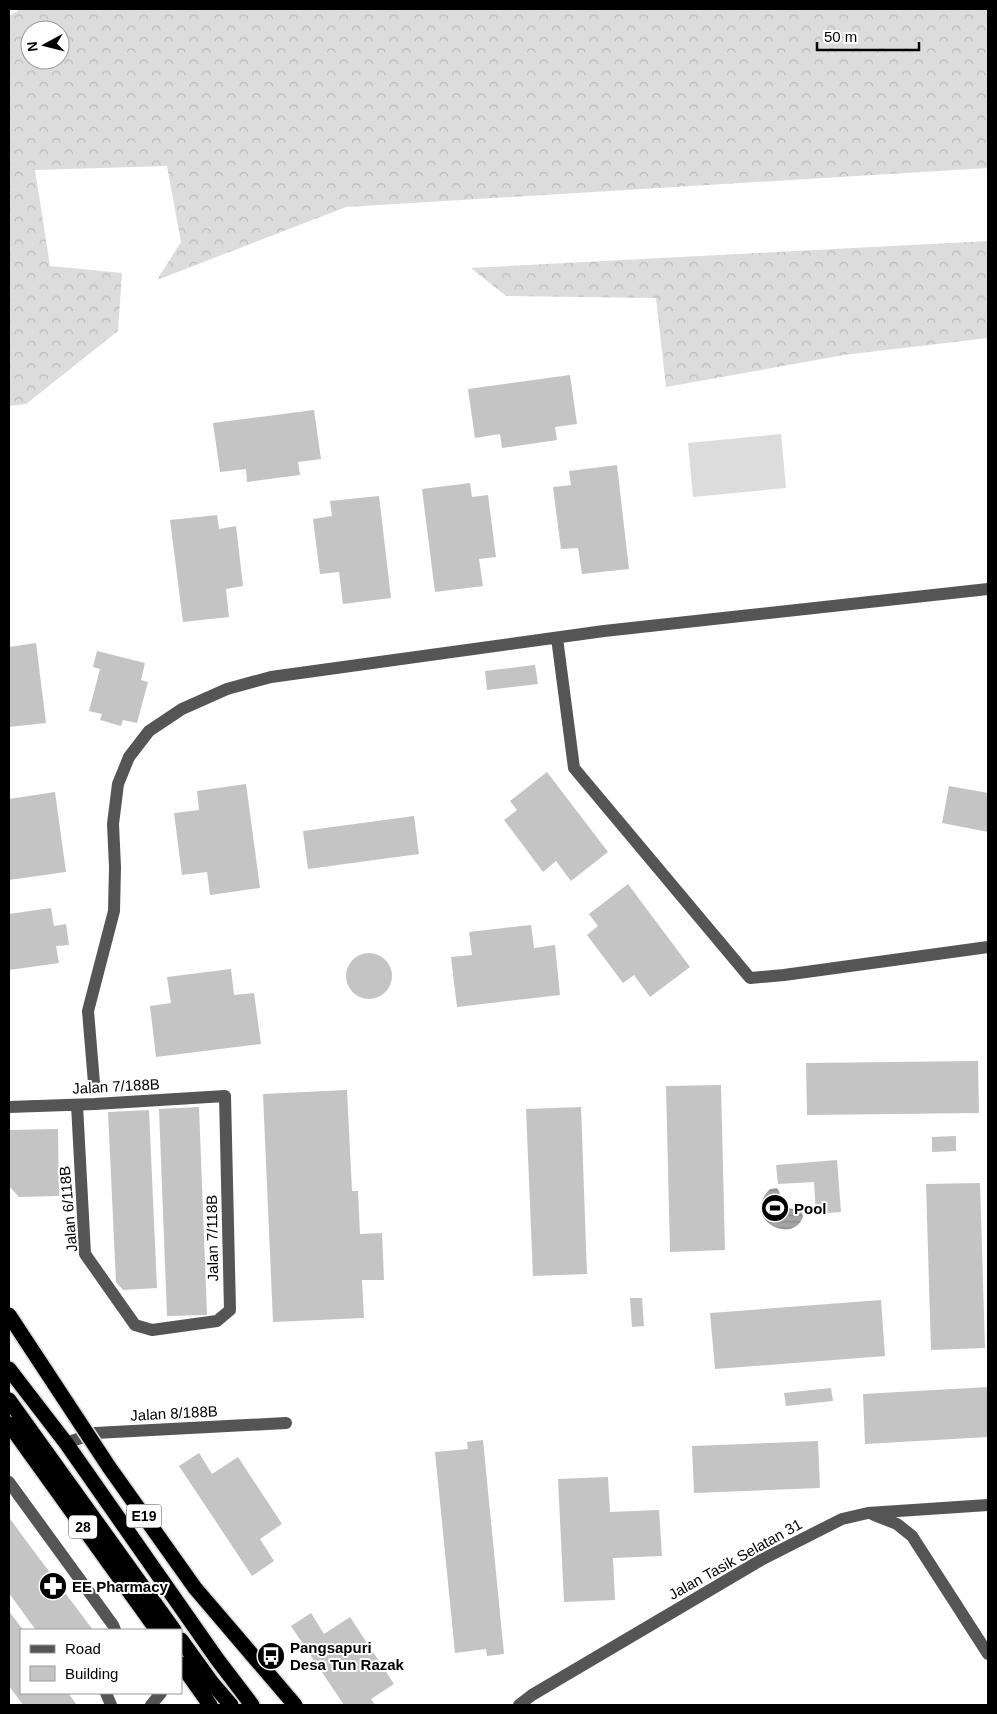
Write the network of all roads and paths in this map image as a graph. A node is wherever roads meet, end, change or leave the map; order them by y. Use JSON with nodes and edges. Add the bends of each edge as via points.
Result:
{"nodes":[{"id":1,"x":988,"y":589,"type":"edge"},
{"id":2,"x":557,"y":638,"type":"junction"},
{"id":3,"x":988,"y":947,"type":"edge"},
{"id":4,"x":94,"y":1083,"type":"dead end"},
{"id":5,"x":225,"y":1096,"type":"joint"},
{"id":6,"x":77,"y":1105,"type":"junction"},
{"id":7,"x":9,"y":1107,"type":"edge"},
{"id":8,"x":9,"y":1315,"type":"edge"},
{"id":9,"x":165,"y":1328,"type":"joint"},
{"id":10,"x":9,"y":1369,"type":"edge"},
{"id":11,"x":9,"y":1400,"type":"edge"},
{"id":12,"x":286,"y":1423,"type":"dead end"},
{"id":13,"x":9,"y":1424,"type":"edge"},
{"id":14,"x":66,"y":1443,"type":"junction"},
{"id":15,"x":9,"y":1482,"type":"edge"},
{"id":16,"x":988,"y":1505,"type":"edge"},
{"id":17,"x":868,"y":1513,"type":"junction"},
{"id":18,"x":115,"y":1629,"type":"edge"},
{"id":19,"x":156,"y":1629,"type":"edge"},
{"id":20,"x":173,"y":1629,"type":"edge"},
{"id":21,"x":182,"y":1641,"type":"edge"},
{"id":22,"x":988,"y":1654,"type":"edge"},
{"id":23,"x":182,"y":1665,"type":"edge"},
{"id":24,"x":160,"y":1694,"type":"edge"},
{"id":25,"x":152,"y":1705,"type":"edge"},
{"id":26,"x":210,"y":1705,"type":"edge"},
{"id":27,"x":231,"y":1705,"type":"edge"},
{"id":28,"x":252,"y":1705,"type":"edge"},
{"id":29,"x":295,"y":1705,"type":"edge"},
{"id":30,"x":519,"y":1705,"type":"edge"}],
"edges":[{"from":1,"to":2,"type":"street"},
{"from":2,"to":3,"type":"street","via":[[574,768],[750,978]]},
{"from":2,"to":4,"type":"street","via":[[271,677],[227,689],[182,709],[149,731],[129,757],[118,784],[113,824],[114,911],[88,1011]]},
{"from":5,"to":6,"type":"street","name":"Jalan 7/188B"},
{"from":5,"to":9,"type":"street","name":"Jalan 7/118B","via":[[230,1310],[217,1321]]},
{"from":6,"to":7,"type":"street","name":"Jalan 7/188B"},
{"from":6,"to":9,"type":"street","name":"Jalan 6/118B","via":[[85,1254],[135,1325],[152,1330]]},
{"from":8,"to":29,"type":"highway","number":"E19","bridge":true,"via":[[109,1467],[195,1588]]},
{"from":10,"to":14,"type":"highway","number":"28"},
{"from":11,"to":20,"type":"highway","number":"E19"},
{"from":12,"to":14,"type":"street","name":"Jalan 8/188B","via":[[96,1434]]},
{"from":13,"to":19,"type":"highway","number":"28"},
{"from":14,"to":28,"type":"highway","number":"28"},
{"from":15,"to":18,"type":"street"},
{"from":16,"to":17,"type":"street","name":"Jalan Tasik Selatan 31"},
{"from":17,"to":22,"type":"street","via":[[898,1524],[912,1536]]},
{"from":17,"to":30,"type":"street","name":"Jalan Tasik Selatan 31","via":[[842,1519],[762,1560]]},
{"from":21,"to":27,"type":"highway"},
{"from":23,"to":26,"type":"highway"},
{"from":24,"to":25,"type":"street"}]}
